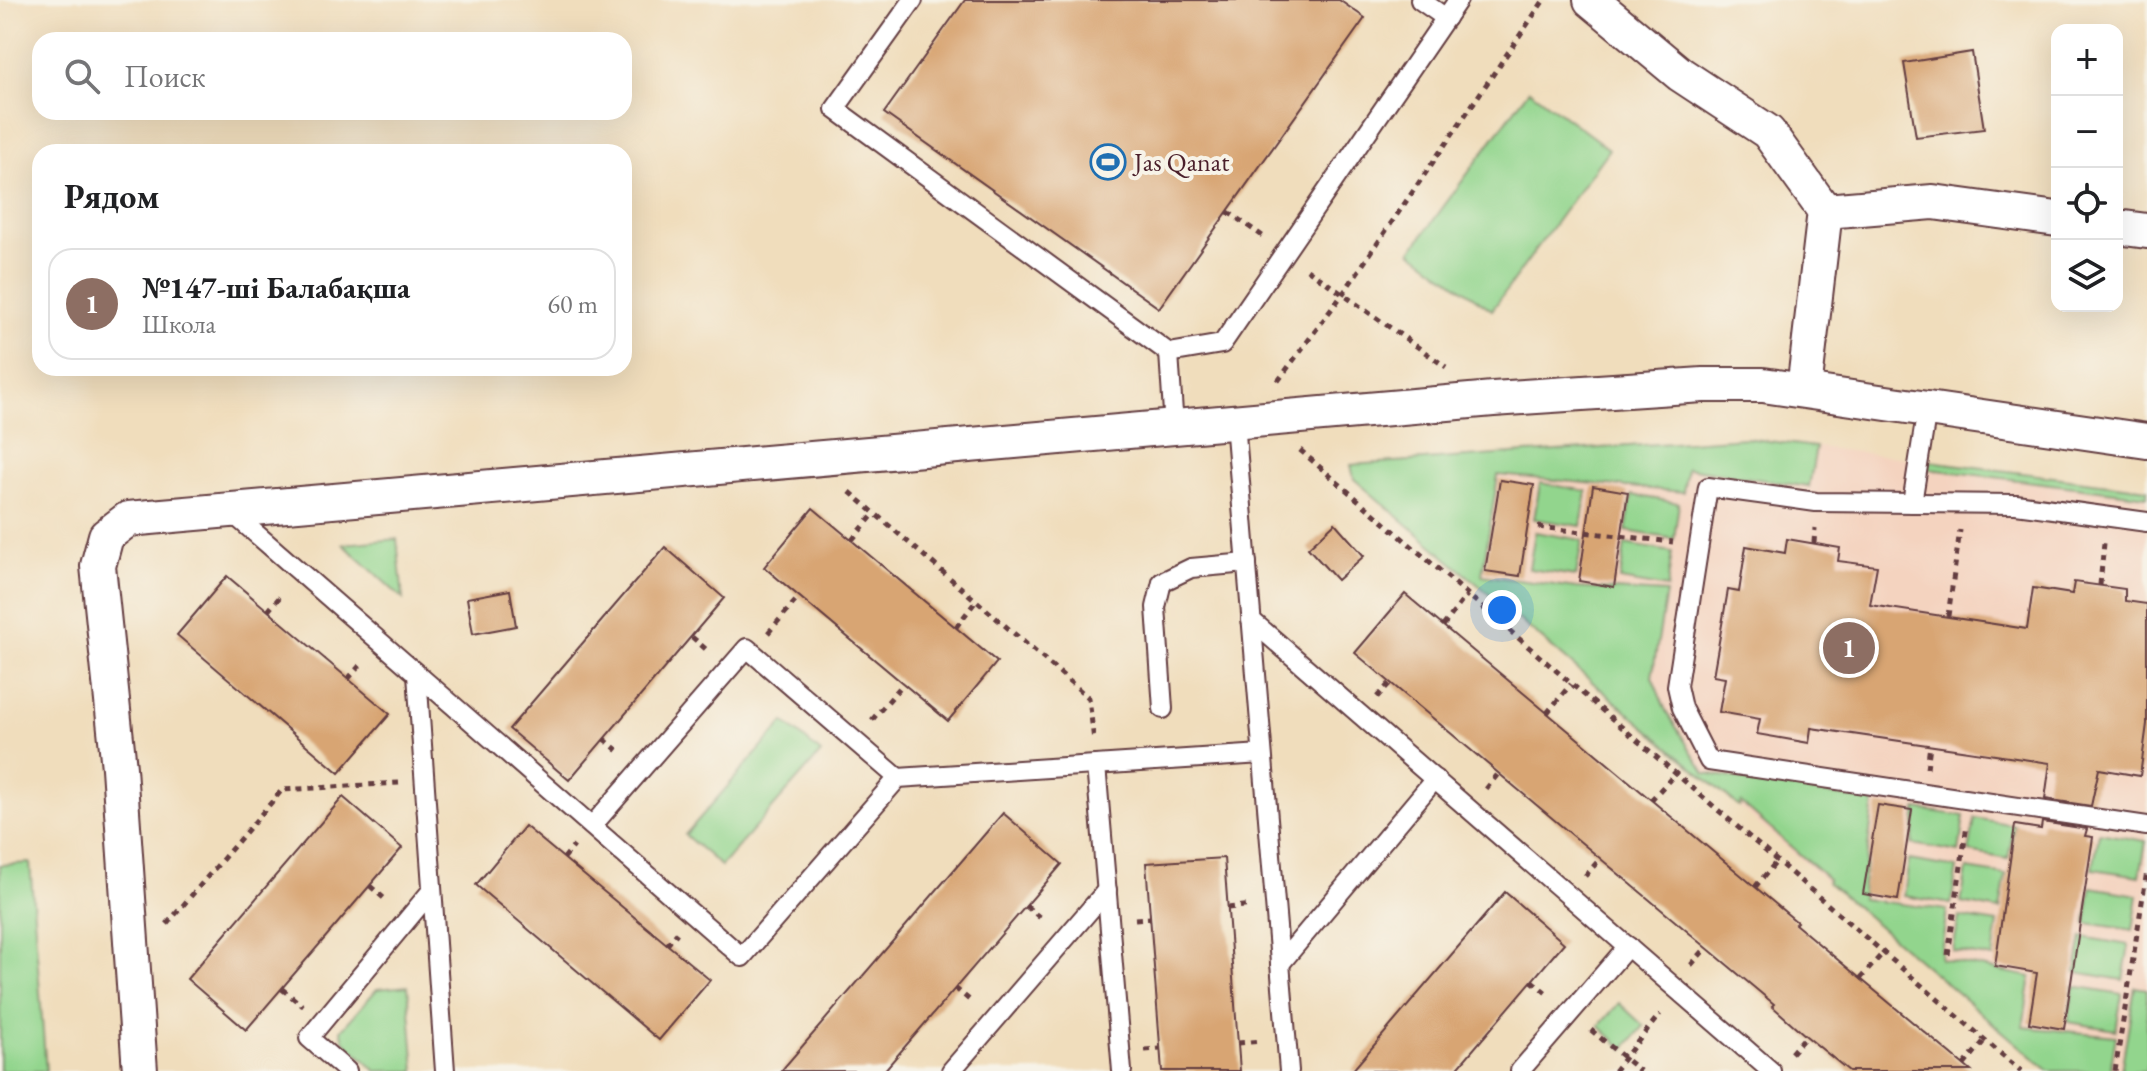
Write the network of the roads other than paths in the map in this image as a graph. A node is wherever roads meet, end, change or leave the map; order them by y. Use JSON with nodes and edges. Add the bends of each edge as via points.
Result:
{"nodes":[{"id":1,"x":913,"y":0,"type":"edge"},
{"id":2,"x":1420,"y":0,"type":"edge"},
{"id":3,"x":1458,"y":0,"type":"edge"},
{"id":4,"x":1591,"y":0,"type":"edge"},
{"id":5,"x":1446,"y":18,"type":"junction"},
{"id":6,"x":1825,"y":211,"type":"junction"},
{"id":7,"x":2051,"y":218,"type":"edge"},
{"id":8,"x":2123,"y":228,"type":"edge"},
{"id":9,"x":2147,"y":231,"type":"edge"},
{"id":10,"x":1169,"y":353,"type":"junction"},
{"id":11,"x":1804,"y":390,"type":"junction"},
{"id":12,"x":1927,"y":409,"type":"junction"},
{"id":13,"x":1249,"y":420,"type":"junction"},
{"id":14,"x":1174,"y":428,"type":"junction"},
{"id":15,"x":2147,"y":441,"type":"edge"},
{"id":16,"x":1912,"y":503,"type":"junction"},
{"id":17,"x":226,"y":508,"type":"junction"},
{"id":18,"x":2147,"y":522,"type":"edge"},
{"id":19,"x":1247,"y":563,"type":"junction"},
{"id":20,"x":1251,"y":620,"type":"junction"},
{"id":21,"x":417,"y":674,"type":"junction"},
{"id":22,"x":1163,"y":709,"type":"dead end"},
{"id":23,"x":1262,"y":754,"type":"junction"},
{"id":24,"x":1096,"y":765,"type":"junction"},
{"id":25,"x":898,"y":778,"type":"junction"},
{"id":26,"x":1435,"y":779,"type":"junction"},
{"id":27,"x":592,"y":826,"type":"junction"},
{"id":28,"x":2147,"y":826,"type":"edge"},
{"id":29,"x":432,"y":890,"type":"junction"},
{"id":30,"x":1107,"y":890,"type":"junction"},
{"id":31,"x":1628,"y":946,"type":"junction"},
{"id":32,"x":1280,"y":964,"type":"junction"},
{"id":33,"x":140,"y":1071,"type":"edge"},
{"id":34,"x":347,"y":1071,"type":"edge"},
{"id":35,"x":445,"y":1071,"type":"edge"},
{"id":36,"x":951,"y":1071,"type":"edge"},
{"id":37,"x":1122,"y":1071,"type":"edge"},
{"id":38,"x":1289,"y":1071,"type":"edge"},
{"id":39,"x":1520,"y":1071,"type":"edge"},
{"id":40,"x":1771,"y":1071,"type":"edge"}],
"edges":[{"from":1,"to":10,"type":"lane","via":[[835,109]]},
{"from":2,"to":5,"type":"lane"},
{"from":3,"to":5,"type":"lane"},
{"from":4,"to":6,"type":"street","via":[[1680,74],[1768,132]]},
{"from":5,"to":10,"type":"lane","via":[[1222,344]]},
{"from":6,"to":7,"type":"street","via":[[1933,202]]},
{"from":6,"to":11,"type":"street"},
{"from":8,"to":9,"type":"street"},
{"from":10,"to":14,"type":"lane"},
{"from":11,"to":12,"type":"street"},
{"from":11,"to":13,"type":"street","via":[[1703,385]]},
{"from":12,"to":15,"type":"street"},
{"from":12,"to":16,"type":"lane"},
{"from":13,"to":14,"type":"street"},
{"from":13,"to":19,"type":"lane"},
{"from":14,"to":17,"type":"street"},
{"from":16,"to":18,"type":"lane","via":[[2016,504]]},
{"from":16,"to":28,"type":"lane","via":[[1816,502],[1708,487],[1677,686],[1682,708],[1709,761]]},
{"from":17,"to":21,"type":"lane"},
{"from":17,"to":33,"type":"street","via":[[128,519],[106,536],[99,551]]},
{"from":19,"to":20,"type":"lane"},
{"from":19,"to":22,"type":"lane","via":[[1191,568],[1162,582],[1156,607]]},
{"from":20,"to":23,"type":"lane"},
{"from":20,"to":26,"type":"lane"},
{"from":21,"to":27,"type":"lane"},
{"from":21,"to":29,"type":"lane"},
{"from":23,"to":24,"type":"lane"},
{"from":23,"to":32,"type":"lane"},
{"from":24,"to":25,"type":"lane"},
{"from":24,"to":30,"type":"lane"},
{"from":25,"to":27,"type":"lane","via":[[747,648]]},
{"from":25,"to":27,"type":"lane","via":[[742,957]]},
{"from":26,"to":31,"type":"lane"},
{"from":26,"to":32,"type":"lane"},
{"from":29,"to":34,"type":"lane","via":[[309,1038]]},
{"from":29,"to":35,"type":"lane"},
{"from":30,"to":36,"type":"lane"},
{"from":30,"to":37,"type":"lane"},
{"from":31,"to":39,"type":"lane"},
{"from":31,"to":40,"type":"lane"},
{"from":32,"to":38,"type":"lane"}]}
